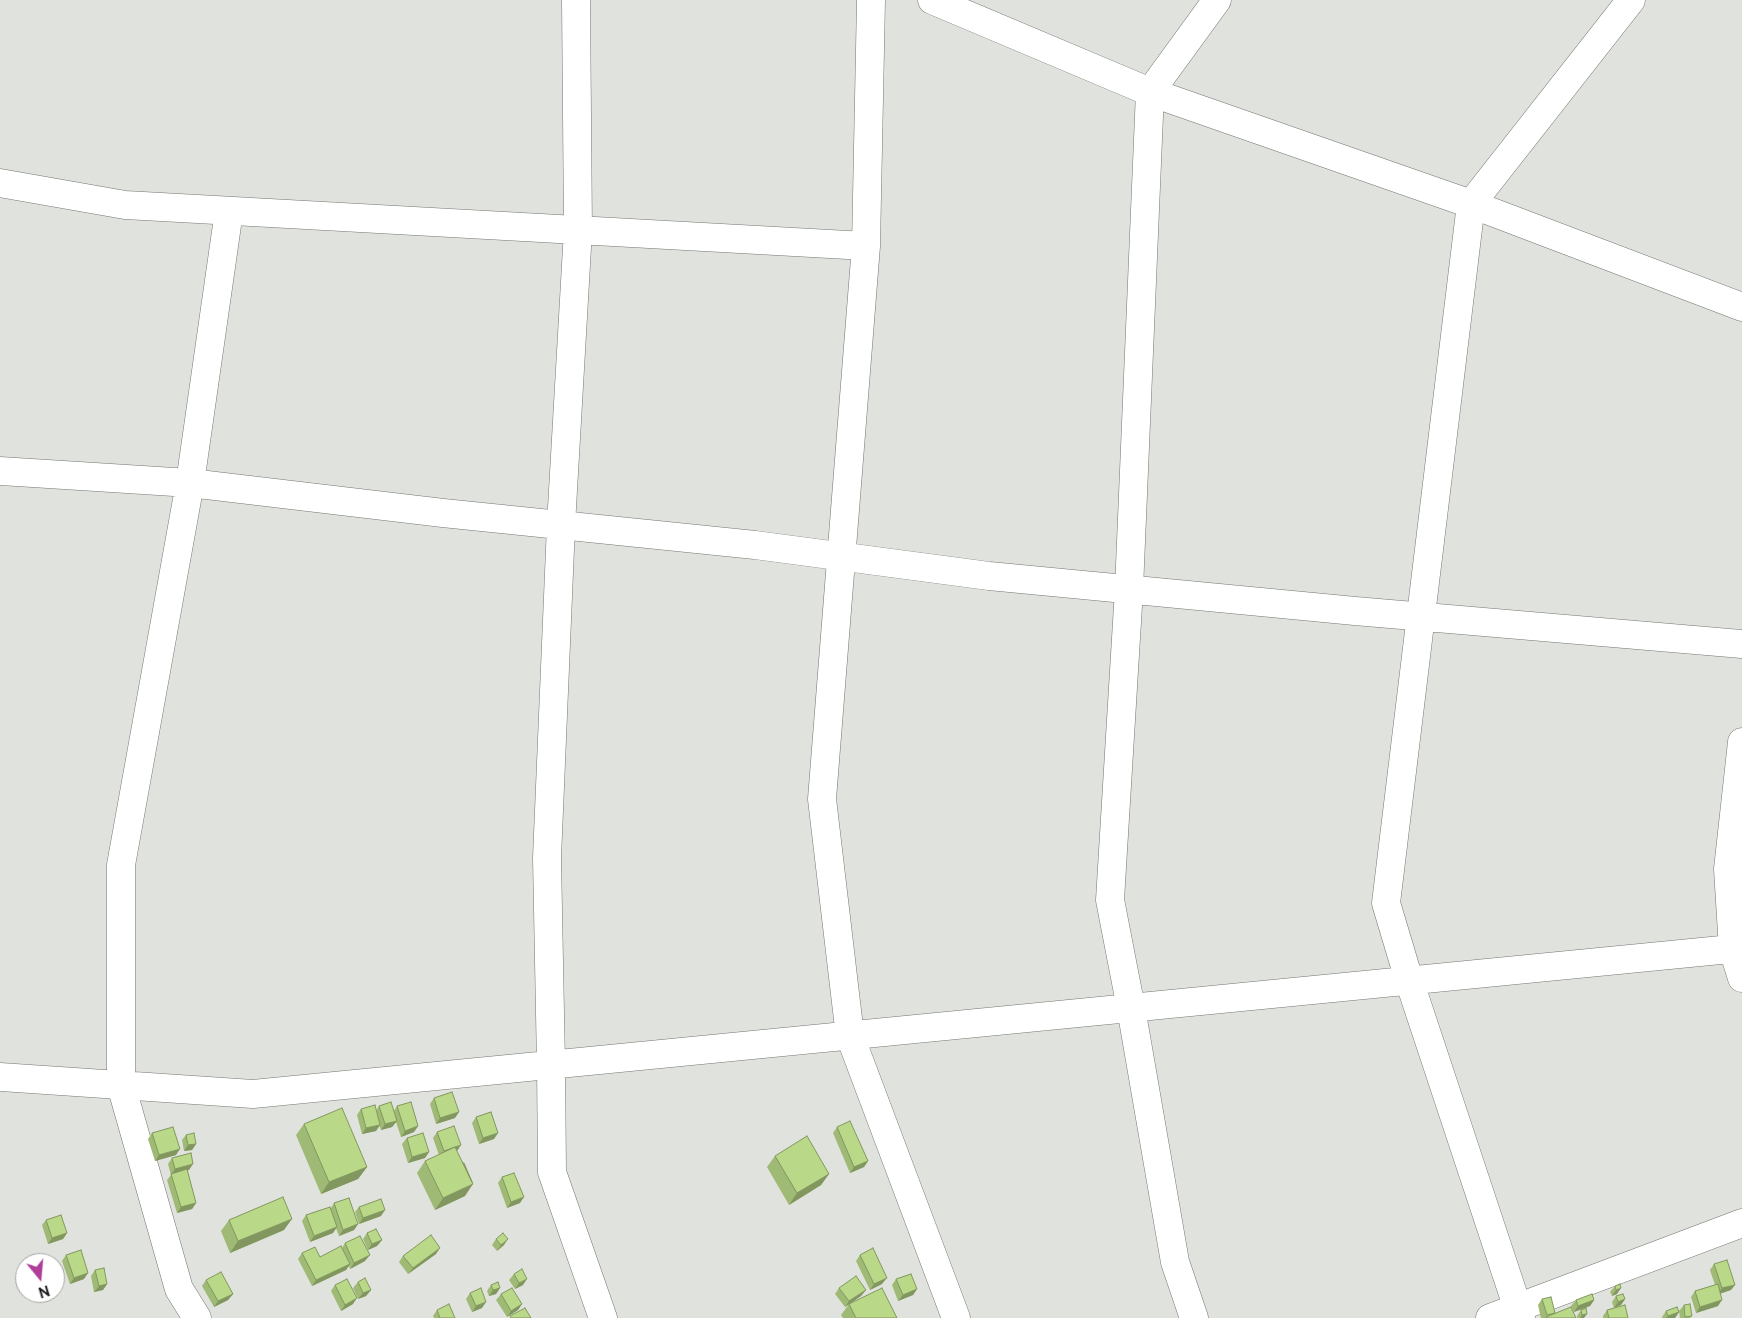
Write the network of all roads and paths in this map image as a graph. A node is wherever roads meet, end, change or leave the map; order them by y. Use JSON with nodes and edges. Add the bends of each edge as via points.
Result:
{"nodes":[{"id":1,"x":576,"y":0,"type":"edge"},
{"id":2,"x":871,"y":0,"type":"edge"},
{"id":3,"x":932,"y":0,"type":"edge"},
{"id":4,"x":1217,"y":0,"type":"edge"},
{"id":5,"x":1631,"y":0,"type":"edge"},
{"id":6,"x":1150,"y":92,"type":"junction"},
{"id":7,"x":0,"y":184,"type":"edge"},
{"id":8,"x":1471,"y":204,"type":"junction"},
{"id":9,"x":229,"y":211,"type":"junction"},
{"id":10,"x":578,"y":230,"type":"junction"},
{"id":11,"x":866,"y":246,"type":"junction"},
{"id":12,"x":1742,"y":308,"type":"edge"},
{"id":13,"x":0,"y":471,"type":"edge"},
{"id":14,"x":190,"y":483,"type":"junction"},
{"id":15,"x":561,"y":525,"type":"junction"},
{"id":16,"x":842,"y":557,"type":"junction"},
{"id":17,"x":1129,"y":589,"type":"junction"},
{"id":18,"x":1420,"y":616,"type":"junction"},
{"id":19,"x":1742,"y":644,"type":"edge"},
{"id":20,"x":1742,"y":742,"type":"edge"},
{"id":21,"x":1737,"y":948,"type":"edge"},
{"id":22,"x":1742,"y":978,"type":"edge"},
{"id":23,"x":1409,"y":980,"type":"junction"},
{"id":24,"x":1131,"y":1008,"type":"junction"},
{"id":25,"x":850,"y":1036,"type":"junction"},
{"id":26,"x":551,"y":1065,"type":"junction"},
{"id":27,"x":0,"y":1077,"type":"edge"},
{"id":28,"x":121,"y":1085,"type":"junction"},
{"id":29,"x":1742,"y":1223,"type":"edge"},
{"id":30,"x":1519,"y":1313,"type":"edge"},
{"id":31,"x":197,"y":1318,"type":"edge"},
{"id":32,"x":603,"y":1318,"type":"edge"},
{"id":33,"x":956,"y":1318,"type":"edge"},
{"id":34,"x":1194,"y":1318,"type":"edge"},
{"id":35,"x":1490,"y":1318,"type":"edge"}],
"edges":[{"from":1,"to":10,"type":"street"},
{"from":2,"to":11,"type":"street"},
{"from":3,"to":6,"type":"street"},
{"from":4,"to":6,"type":"street"},
{"from":5,"to":8,"type":"street"},
{"from":6,"to":8,"type":"street"},
{"from":6,"to":17,"type":"street"},
{"from":7,"to":9,"type":"street","via":[[125,205]]},
{"from":8,"to":12,"type":"street"},
{"from":8,"to":18,"type":"street"},
{"from":9,"to":10,"type":"street"},
{"from":9,"to":14,"type":"street"},
{"from":10,"to":11,"type":"street"},
{"from":10,"to":15,"type":"street"},
{"from":11,"to":16,"type":"street"},
{"from":13,"to":14,"type":"street"},
{"from":14,"to":15,"type":"street"},
{"from":14,"to":28,"type":"street","via":[[121,865]]},
{"from":15,"to":16,"type":"street"},
{"from":15,"to":26,"type":"street","via":[[547,858]]},
{"from":16,"to":17,"type":"street","via":[[989,576]]},
{"from":16,"to":25,"type":"street","via":[[822,799]]},
{"from":17,"to":18,"type":"street"},
{"from":17,"to":24,"type":"street","via":[[1110,900]]},
{"from":18,"to":19,"type":"street"},
{"from":18,"to":23,"type":"street","via":[[1386,903]]},
{"from":20,"to":21,"type":"street","via":[[1728,869]]},
{"from":21,"to":22,"type":"street"},
{"from":21,"to":23,"type":"street"},
{"from":23,"to":24,"type":"street"},
{"from":23,"to":30,"type":"street"},
{"from":24,"to":25,"type":"street"},
{"from":24,"to":34,"type":"street","via":[[1175,1262]]},
{"from":25,"to":26,"type":"street"},
{"from":25,"to":33,"type":"street"},
{"from":26,"to":28,"type":"street","via":[[254,1094]]},
{"from":26,"to":32,"type":"street","via":[[552,1172]]},
{"from":27,"to":28,"type":"street"},
{"from":28,"to":31,"type":"street","via":[[179,1289]]},
{"from":29,"to":30,"type":"street"},
{"from":30,"to":35,"type":"street"}]}
